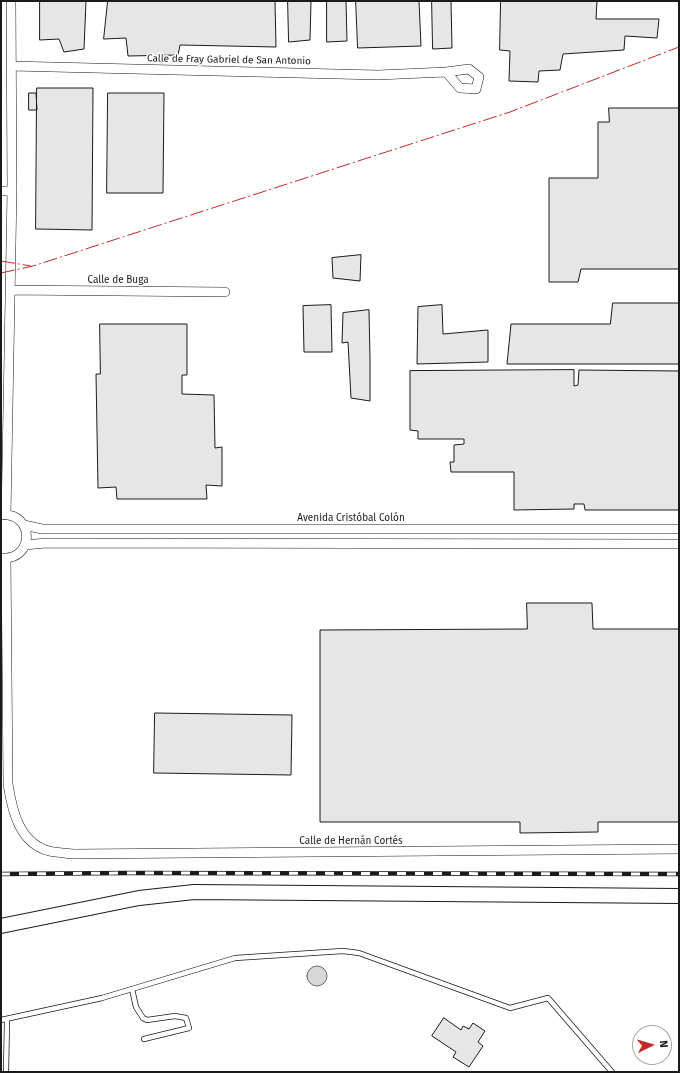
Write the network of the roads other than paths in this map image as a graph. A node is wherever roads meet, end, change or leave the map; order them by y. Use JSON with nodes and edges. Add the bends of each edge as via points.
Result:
{"nodes":[{"id":1,"x":11,"y":1,"type":"edge"},
{"id":2,"x":11,"y":66,"type":"junction"},
{"id":3,"x":446,"y":72,"type":"dead end"},
{"id":4,"x":1,"y":191,"type":"edge"},
{"id":5,"x":12,"y":191,"type":"junction"},
{"id":6,"x":10,"y":290,"type":"junction"},
{"id":7,"x":225,"y":292,"type":"dead end"},
{"id":8,"x":4,"y":515,"type":"edge"},
{"id":9,"x":24,"y":525,"type":"junction"},
{"id":10,"x":679,"y":530,"type":"edge"},
{"id":11,"x":679,"y":544,"type":"edge"},
{"id":12,"x":25,"y":545,"type":"junction"},
{"id":13,"x":4,"y":558,"type":"edge"},
{"id":14,"x":679,"y":849,"type":"edge"},
{"id":15,"x":679,"y":896,"type":"edge"},
{"id":16,"x":1,"y":926,"type":"edge"},
{"id":17,"x":132,"y":989,"type":"junction"},
{"id":18,"x":1,"y":1020,"type":"edge"},
{"id":19,"x":7,"y":1020,"type":"junction"},
{"id":20,"x":144,"y":1040,"type":"dead end"},
{"id":21,"x":6,"y":1072,"type":"edge"},
{"id":22,"x":612,"y":1072,"type":"edge"}],
"edges":[{"from":1,"to":2,"type":"street"},
{"from":2,"to":3,"type":"street","name":"Calle de Fray Gabriel de San Antonio","via":[[378,75]]},
{"from":2,"to":5,"type":"street"},
{"from":4,"to":5,"type":"street"},
{"from":5,"to":6,"type":"street"},
{"from":6,"to":7,"type":"street","name":"Calle de Buga"},
{"from":6,"to":8,"type":"street"},
{"from":8,"to":9,"type":"street","name":"Avenida Cristóbal Colón","via":[[13,516]]},
{"from":9,"to":10,"type":"street","name":"Avenida Cristóbal Colón","via":[[42,529]]},
{"from":9,"to":12,"type":"street","via":[[27,538]]},
{"from":11,"to":12,"type":"street"},
{"from":12,"to":13,"type":"street","via":[[18,555]]},
{"from":13,"to":14,"type":"street","name":"Calle de Hernán Cortés","via":[[8,784],[13,813],[28,838],[48,850],[74,854]]},
{"from":15,"to":16,"type":"main road","via":[[194,892],[139,898]]},
{"from":17,"to":19,"type":"lane"},
{"from":17,"to":20,"type":"lane","via":[[136,1007],[143,1018],[147,1020],[180,1016],[186,1018],[189,1028]]},
{"from":17,"to":22,"type":"lane","via":[[235,958],[312,952],[359,953],[510,1008],[548,998]]},
{"from":18,"to":19,"type":"lane"},
{"from":19,"to":21,"type":"lane"}]}
